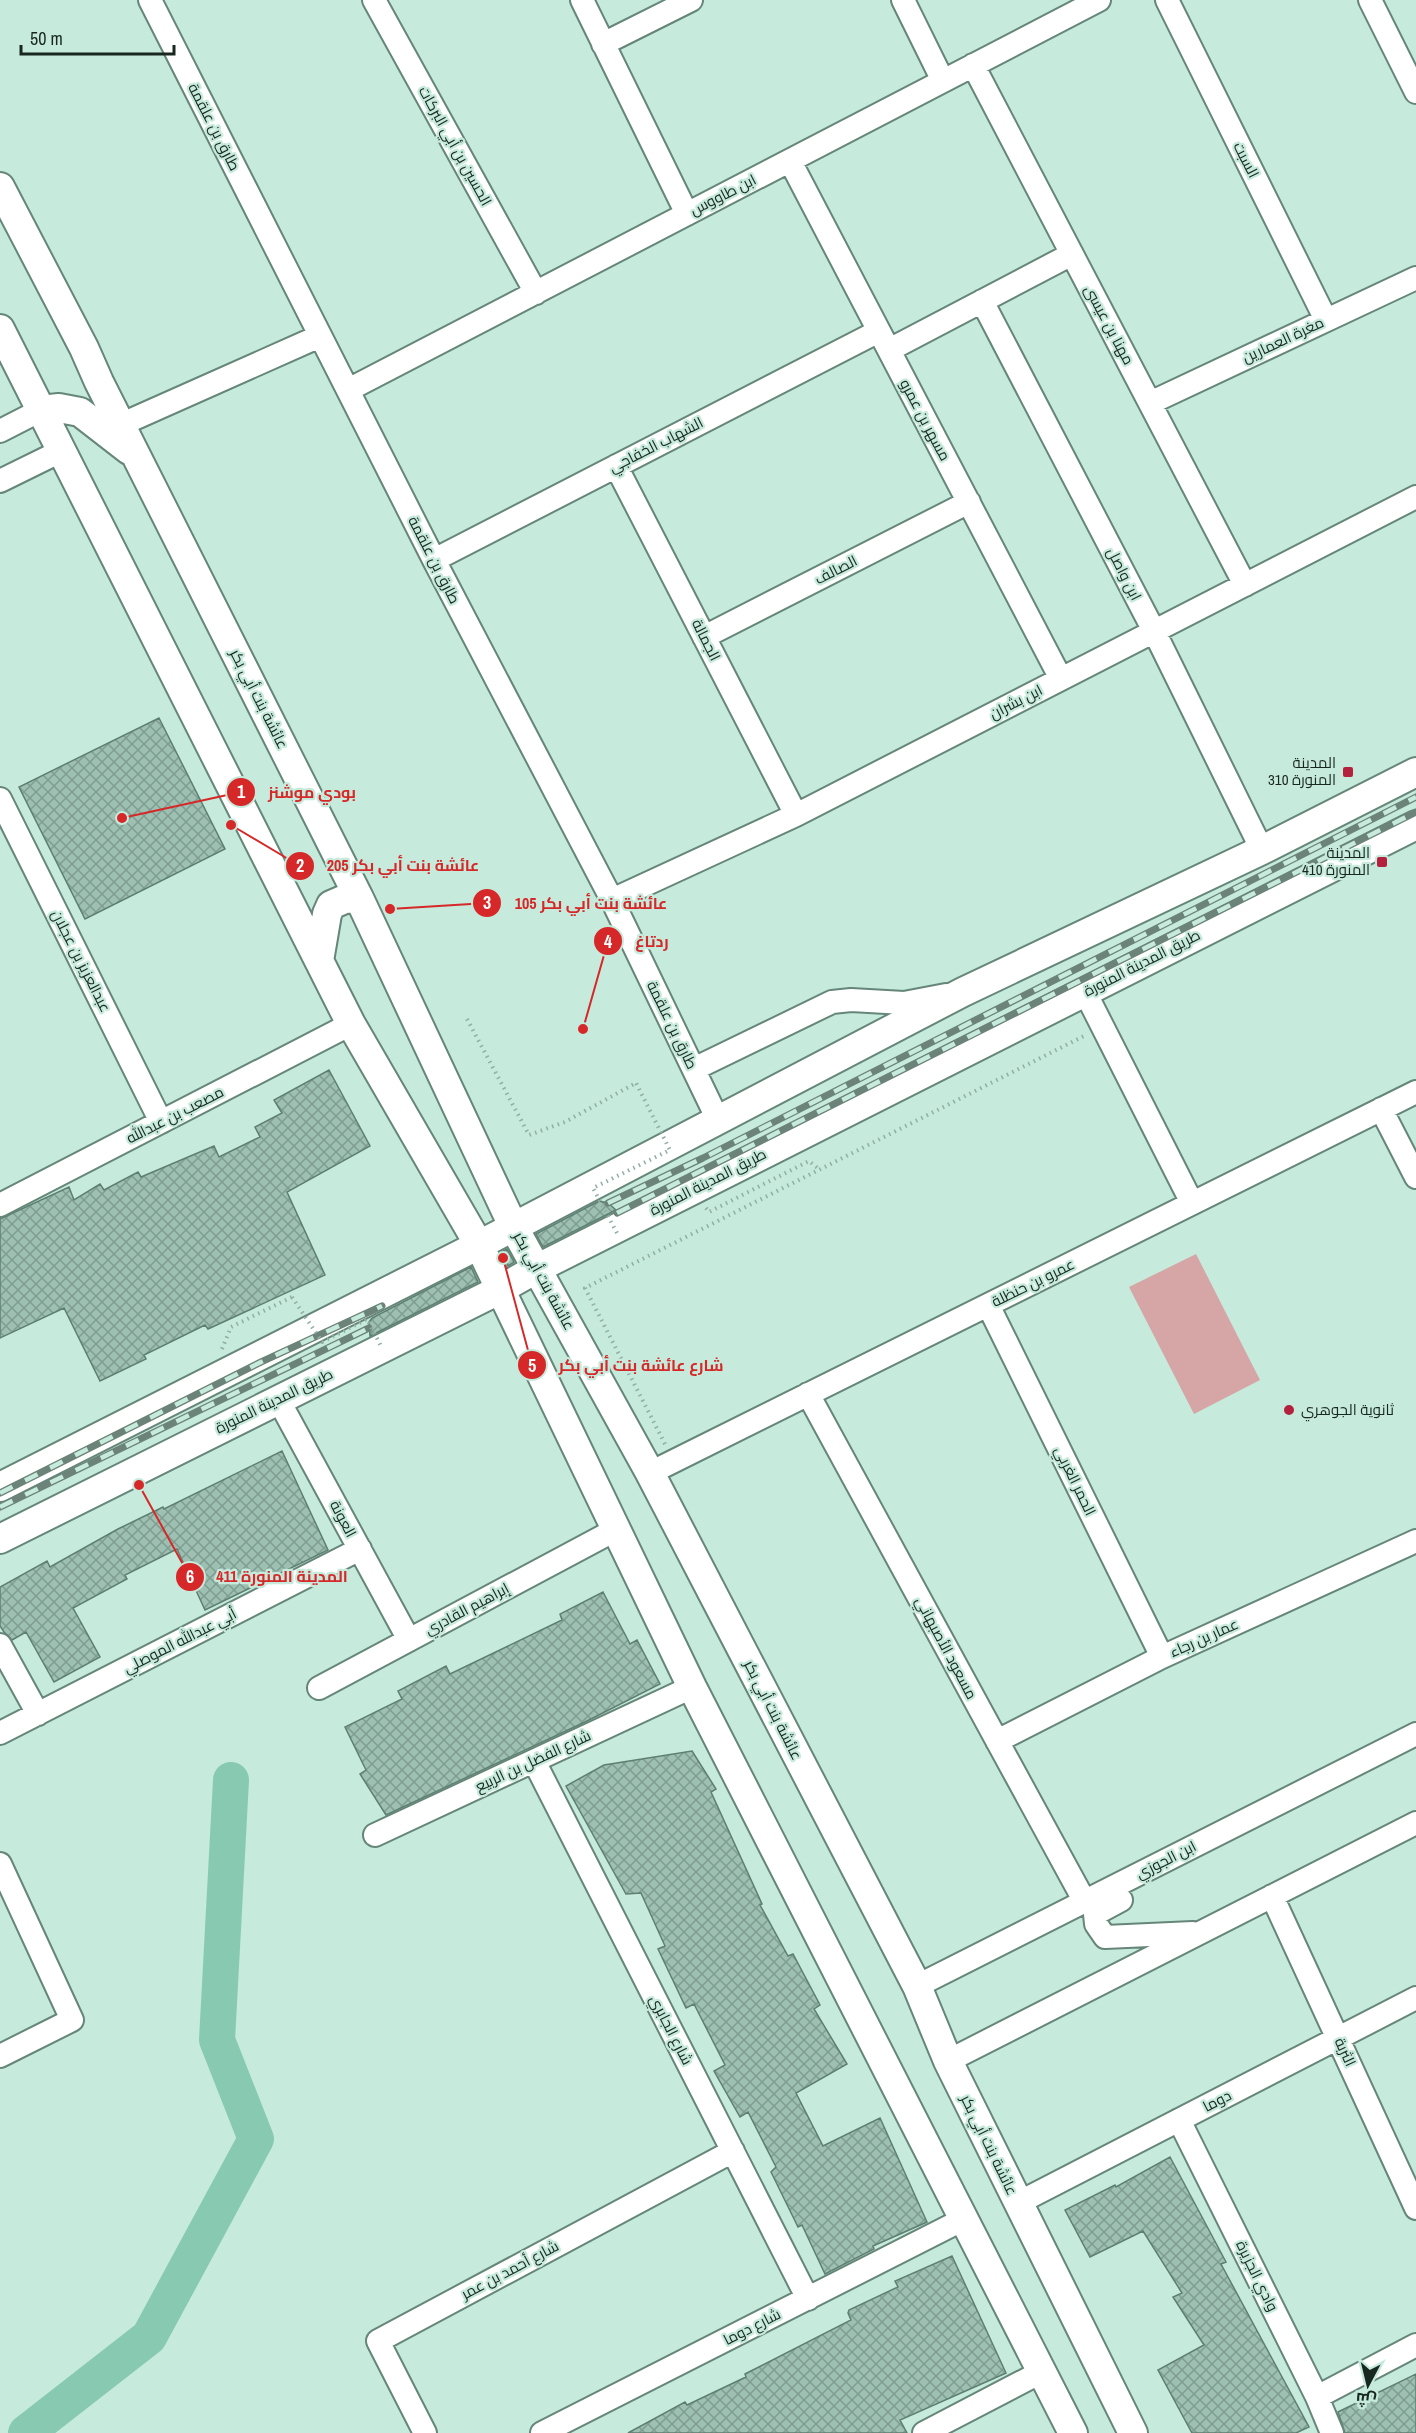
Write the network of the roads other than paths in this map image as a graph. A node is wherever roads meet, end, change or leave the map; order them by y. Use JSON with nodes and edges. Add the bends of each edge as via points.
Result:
{"nodes":[{"id":1,"x":150,"y":0,"type":"edge"},
{"id":2,"x":375,"y":0,"type":"edge"},
{"id":3,"x":582,"y":0,"type":"edge"},
{"id":4,"x":691,"y":0,"type":"edge"},
{"id":5,"x":903,"y":0,"type":"edge"},
{"id":6,"x":1099,"y":0,"type":"edge"},
{"id":7,"x":1167,"y":0,"type":"edge"},
{"id":8,"x":1370,"y":0,"type":"edge"},
{"id":9,"x":603,"y":44,"type":"junction"},
{"id":10,"x":973,"y":65,"type":"junction"},
{"id":11,"x":943,"y":81,"type":"junction"},
{"id":12,"x":1416,"y":92,"type":"edge"},
{"id":13,"x":790,"y":160,"type":"junction"},
{"id":14,"x":1,"y":194,"type":"edge"},
{"id":15,"x":687,"y":214,"type":"junction"},
{"id":16,"x":1072,"y":254,"type":"junction"},
{"id":17,"x":1416,"y":278,"type":"edge"},
{"id":18,"x":536,"y":292,"type":"junction"},
{"id":19,"x":982,"y":301,"type":"junction"},
{"id":20,"x":1326,"y":320,"type":"junction"},
{"id":21,"x":0,"y":329,"type":"edge"},
{"id":22,"x":320,"y":336,"type":"junction"},
{"id":23,"x":884,"y":340,"type":"junction"},
{"id":24,"x":84,"y":348,"type":"junction"},
{"id":25,"x":348,"y":390,"type":"junction"},
{"id":26,"x":1150,"y":403,"type":"junction"},
{"id":27,"x":41,"y":410,"type":"junction"},
{"id":28,"x":80,"y":412,"type":"junction"},
{"id":29,"x":120,"y":425,"type":"junction"},
{"id":30,"x":0,"y":431,"type":"edge"},
{"id":31,"x":61,"y":451,"type":"junction"},
{"id":32,"x":137,"y":458,"type":"junction"},
{"id":33,"x":616,"y":466,"type":"junction"},
{"id":34,"x":0,"y":481,"type":"edge"},
{"id":35,"x":1416,"y":497,"type":"edge"},
{"id":36,"x":969,"y":502,"type":"junction"},
{"id":37,"x":434,"y":561,"type":"junction"},
{"id":38,"x":1245,"y":585,"type":"junction"},
{"id":39,"x":1154,"y":631,"type":"junction"},
{"id":40,"x":704,"y":637,"type":"junction"},
{"id":41,"x":1061,"y":679,"type":"junction"},
{"id":42,"x":1416,"y":772,"type":"edge"},
{"id":43,"x":0,"y":799,"type":"edge"},
{"id":44,"x":796,"y":814,"type":"junction"},
{"id":45,"x":1416,"y":825,"type":"edge"},
{"id":46,"x":1262,"y":850,"type":"junction"},
{"id":47,"x":359,"y":898,"type":"junction"},
{"id":48,"x":612,"y":900,"type":"junction"},
{"id":49,"x":319,"y":961,"type":"junction"},
{"id":50,"x":963,"y":992,"type":"junction"},
{"id":51,"x":1085,"y":992,"type":"junction"},
{"id":52,"x":351,"y":1024,"type":"junction"},
{"id":53,"x":694,"y":1069,"type":"junction"},
{"id":54,"x":1416,"y":1092,"type":"edge"},
{"id":55,"x":1381,"y":1109,"type":"junction"},
{"id":56,"x":718,"y":1120,"type":"junction"},
{"id":57,"x":161,"y":1122,"type":"junction"},
{"id":58,"x":1416,"y":1177,"type":"edge"},
{"id":59,"x":1192,"y":1203,"type":"junction"},
{"id":60,"x":0,"y":1205,"type":"edge"},
{"id":61,"x":513,"y":1226,"type":"junction"},
{"id":62,"x":478,"y":1245,"type":"junction"},
{"id":63,"x":536,"y":1269,"type":"junction"},
{"id":64,"x":499,"y":1290,"type":"junction"},
{"id":65,"x":988,"y":1305,"type":"junction"},
{"id":66,"x":808,"y":1395,"type":"junction"},
{"id":67,"x":278,"y":1399,"type":"junction"},
{"id":68,"x":662,"y":1467,"type":"junction"},
{"id":69,"x":0,"y":1486,"type":"edge"},
{"id":70,"x":615,"y":1530,"type":"junction"},
{"id":71,"x":0,"y":1539,"type":"edge"},
{"id":72,"x":360,"y":1549,"type":"junction"},
{"id":73,"x":1414,"y":1549,"type":"edge"},
{"id":74,"x":409,"y":1640,"type":"junction"},
{"id":75,"x":0,"y":1645,"type":"edge"},
{"id":76,"x":1162,"y":1657,"type":"junction"},
{"id":77,"x":692,"y":1687,"type":"junction"},
{"id":78,"x":319,"y":1688,"type":"dead end"},
{"id":79,"x":38,"y":1714,"type":"junction"},
{"id":80,"x":0,"y":1733,"type":"edge"},
{"id":81,"x":1416,"y":1734,"type":"edge"},
{"id":82,"x":997,"y":1741,"type":"junction"},
{"id":83,"x":534,"y":1761,"type":"junction"},
{"id":84,"x":1416,"y":1823,"type":"edge"},
{"id":85,"x":375,"y":1835,"type":"dead end"},
{"id":86,"x":1199,"y":1844,"type":"junction"},
{"id":87,"x":0,"y":1864,"type":"edge"},
{"id":88,"x":1272,"y":1896,"type":"junction"},
{"id":89,"x":1085,"y":1902,"type":"junction"},
{"id":90,"x":1200,"y":1933,"type":"junction"},
{"id":91,"x":917,"y":1986,"type":"junction"},
{"id":92,"x":1416,"y":1998,"type":"edge"},
{"id":93,"x":1338,"y":2038,"type":"junction"},
{"id":94,"x":0,"y":2056,"type":"edge"},
{"id":95,"x":948,"y":2061,"type":"junction"},
{"id":96,"x":1179,"y":2120,"type":"junction"},
{"id":97,"x":733,"y":2151,"type":"junction"},
{"id":98,"x":1017,"y":2203,"type":"junction"},
{"id":99,"x":1416,"y":2208,"type":"edge"},
{"id":100,"x":962,"y":2220,"type":"junction"},
{"id":101,"x":808,"y":2299,"type":"junction"},
{"id":102,"x":1416,"y":2345,"type":"edge"},
{"id":103,"x":1043,"y":2372,"type":"junction"},
{"id":104,"x":1317,"y":2397,"type":"junction"},
{"id":105,"x":425,"y":2433,"type":"edge"},
{"id":106,"x":542,"y":2433,"type":"edge"},
{"id":107,"x":924,"y":2433,"type":"edge"},
{"id":108,"x":1073,"y":2433,"type":"edge"},
{"id":109,"x":1133,"y":2433,"type":"edge"},
{"id":110,"x":1332,"y":2433,"type":"edge"}],
"edges":[{"from":1,"to":22,"type":"street","name":"طارق بن علقمة"},
{"from":2,"to":18,"type":"street","name":"الحسين بن أبي البركات"},
{"from":3,"to":9,"type":"street"},
{"from":4,"to":9,"type":"street"},
{"from":5,"to":11,"type":"street"},
{"from":6,"to":10,"type":"street","name":"ابن طاووس"},
{"from":7,"to":20,"type":"street","name":"السبت"},
{"from":8,"to":12,"type":"street"},
{"from":9,"to":15,"type":"street"},
{"from":10,"to":11,"type":"street","name":"ابن طاووس"},
{"from":10,"to":16,"type":"street","name":"مهنا بن عيسى"},
{"from":11,"to":13,"type":"street","name":"ابن طاووس"},
{"from":13,"to":15,"type":"street","name":"ابن طاووس"},
{"from":13,"to":23,"type":"street","name":"مسهر بن عمرو"},
{"from":14,"to":24,"type":"main road","name":"عائشة بنت أبي بكر"},
{"from":15,"to":18,"type":"street","name":"ابن طاووس"},
{"from":16,"to":19,"type":"street","name":"الشهاب الخفاجي"},
{"from":16,"to":26,"type":"street","name":"مهنا بن عيسى"},
{"from":17,"to":20,"type":"street","name":"مغرة العمارين"},
{"from":18,"to":25,"type":"street","name":"ابن طاووس"},
{"from":19,"to":23,"type":"street","name":"الشهاب الخفاجي"},
{"from":19,"to":39,"type":"street","name":"ابن واصل"},
{"from":20,"to":26,"type":"street","name":"مغرة العمارين"},
{"from":21,"to":27,"type":"main road"},
{"from":22,"to":25,"type":"street","name":"طارق بن علقمة"},
{"from":22,"to":29,"type":"street"},
{"from":23,"to":33,"type":"street","name":"الشهاب الخفاجي"},
{"from":23,"to":36,"type":"street","name":"مسهر بن عمرو"},
{"from":24,"to":28,"type":"main road"},
{"from":24,"to":29,"type":"main road","name":"عائشة بنت أبي بكر"},
{"from":25,"to":37,"type":"street","name":"طارق بن علقمة"},
{"from":26,"to":38,"type":"street","name":"مهنا بن عيسى"},
{"from":27,"to":28,"type":"main road"},
{"from":27,"to":30,"type":"street"},
{"from":27,"to":31,"type":"main road"},
{"from":28,"to":31,"type":"main road"},
{"from":28,"to":32,"type":"main road"},
{"from":29,"to":32,"type":"main road","name":"عائشة بنت أبي بكر"},
{"from":31,"to":34,"type":"street"},
{"from":31,"to":49,"type":"main road"},
{"from":32,"to":47,"type":"main road","name":"عائشة بنت أبي بكر"},
{"from":33,"to":37,"type":"street","name":"الشهاب الخفاجي"},
{"from":33,"to":40,"type":"street","name":"الجمالة"},
{"from":35,"to":38,"type":"street","name":"ابن بشران"},
{"from":36,"to":40,"type":"street","name":"الصالف"},
{"from":36,"to":41,"type":"street","name":"مسهر بن عمرو"},
{"from":37,"to":48,"type":"street","name":"طارق بن علقمة"},
{"from":38,"to":39,"type":"street","name":"ابن بشران"},
{"from":39,"to":41,"type":"street","name":"ابن بشران"},
{"from":39,"to":46,"type":"street","name":"ابن واصل"},
{"from":40,"to":44,"type":"street","name":"الجمالة"},
{"from":41,"to":44,"type":"street","name":"ابن بشران"},
{"from":42,"to":46,"type":"main road"},
{"from":43,"to":57,"type":"street","name":"عبدالعزيز بن عجلان"},
{"from":44,"to":48,"type":"street","name":"ابن بشران"},
{"from":45,"to":51,"type":"main road","name":"طريق المدينة المنورة"},
{"from":46,"to":50,"type":"main road"},
{"from":47,"to":49,"type":"main road","via":[[331,905]]},
{"from":47,"to":61,"type":"main road","name":"عائشة بنت أبي بكر"},
{"from":48,"to":53,"type":"street","name":"طارق بن علقمة"},
{"from":49,"to":52,"type":"main road"},
{"from":50,"to":53,"type":"street","via":[[904,1003],[832,1002]]},
{"from":50,"to":56,"type":"main road"},
{"from":51,"to":59,"type":"street"},
{"from":51,"to":63,"type":"main road","name":"طريق المدينة المنورة"},
{"from":52,"to":57,"type":"street","name":"مصعب بن عبدالله"},
{"from":52,"to":62,"type":"main road"},
{"from":53,"to":56,"type":"street","name":"طارق بن علقمة"},
{"from":54,"to":55,"type":"street","name":"عمرو بن حنظلة"},
{"from":55,"to":58,"type":"street"},
{"from":55,"to":59,"type":"street","name":"عمرو بن حنظلة"},
{"from":56,"to":61,"type":"main road"},
{"from":57,"to":60,"type":"street","name":"مصعب بن عبدالله"},
{"from":59,"to":65,"type":"street","name":"عمرو بن حنظلة"},
{"from":61,"to":62,"type":"main road"},
{"from":61,"to":63,"type":"main road","name":"عائشة بنت أبي بكر"},
{"from":62,"to":64,"type":"main road"},
{"from":62,"to":69,"type":"main road"},
{"from":63,"to":64,"type":"main road","name":"طريق المدينة المنورة"},
{"from":63,"to":68,"type":"main road","name":"عائشة بنت أبي بكر"},
{"from":64,"to":67,"type":"main road","name":"طريق المدينة المنورة"},
{"from":64,"to":70,"type":"main road"},
{"from":65,"to":66,"type":"street","name":"عمرو بن حنظلة"},
{"from":65,"to":76,"type":"street","name":"الحمر الغربي"},
{"from":66,"to":68,"type":"street","name":"عمرو بن حنظلة"},
{"from":66,"to":82,"type":"street","name":"مسعود الأصبهاني"},
{"from":67,"to":71,"type":"main road","name":"طريق المدينة المنورة"},
{"from":67,"to":72,"type":"street","name":"العونة"},
{"from":68,"to":91,"type":"main road","name":"عائشة بنت أبي بكر"},
{"from":70,"to":74,"type":"street","name":"إبراهيم القادري"},
{"from":70,"to":77,"type":"main road"},
{"from":72,"to":74,"type":"street","name":"العونة"},
{"from":72,"to":79,"type":"street","name":"أبي عبدالله الموصلي"},
{"from":73,"to":76,"type":"street","name":"عمار بن رجاء"},
{"from":74,"to":78,"type":"street","name":"إبراهيم القادري"},
{"from":75,"to":79,"type":"street"},
{"from":76,"to":82,"type":"street","name":"عمار بن رجاء"},
{"from":77,"to":83,"type":"street","name":"شارع الفضل بن الربيع"},
{"from":77,"to":100,"type":"main road"},
{"from":79,"to":80,"type":"street","name":"أبي عبدالله الموصلي"},
{"from":81,"to":86,"type":"street","name":"ابن الجوزي"},
{"from":82,"to":89,"type":"street","name":"مسعود الأصبهاني"},
{"from":83,"to":85,"type":"street","name":"شارع الفضل بن الربيع"},
{"from":83,"to":97,"type":"street","name":"شارع الجابري"},
{"from":84,"to":88,"type":"street"},
{"from":86,"to":89,"type":"street","name":"ابن الجوزي"},
{"from":86,"to":90,"type":"street","via":[[1178,1869],[1095,1914],[1096,1924],[1105,1937]]},
{"from":87,"to":94,"type":"street","via":[[72,2020]]},
{"from":88,"to":90,"type":"street"},
{"from":88,"to":93,"type":"street","name":"الثربة"},
{"from":89,"to":91,"type":"street","name":"ابن الجوزي"},
{"from":90,"to":95,"type":"street"},
{"from":91,"to":95,"type":"main road","name":"عائشة بنت أبي بكر"},
{"from":92,"to":93,"type":"street","name":"دوما"},
{"from":93,"to":96,"type":"street","name":"دوما"},
{"from":93,"to":99,"type":"street","name":"الثربة"},
{"from":95,"to":98,"type":"main road","name":"عائشة بنت أبي بكر"},
{"from":96,"to":98,"type":"street","name":"دوما"},
{"from":96,"to":104,"type":"street","name":"وادي الجزيرة"},
{"from":97,"to":101,"type":"street","name":"شارع الجابري"},
{"from":97,"to":105,"type":"street","name":"شارع أحمد بن عمر","via":[[378,2341]]},
{"from":98,"to":109,"type":"main road","name":"عائشة بنت أبي بكر"},
{"from":100,"to":101,"type":"street","name":"شارع دوما"},
{"from":100,"to":103,"type":"main road"},
{"from":101,"to":106,"type":"street","name":"شارع دوما"},
{"from":102,"to":104,"type":"street"},
{"from":103,"to":107,"type":"street"},
{"from":103,"to":108,"type":"main road"},
{"from":104,"to":110,"type":"street","name":"وادي الجزيرة"}]}
